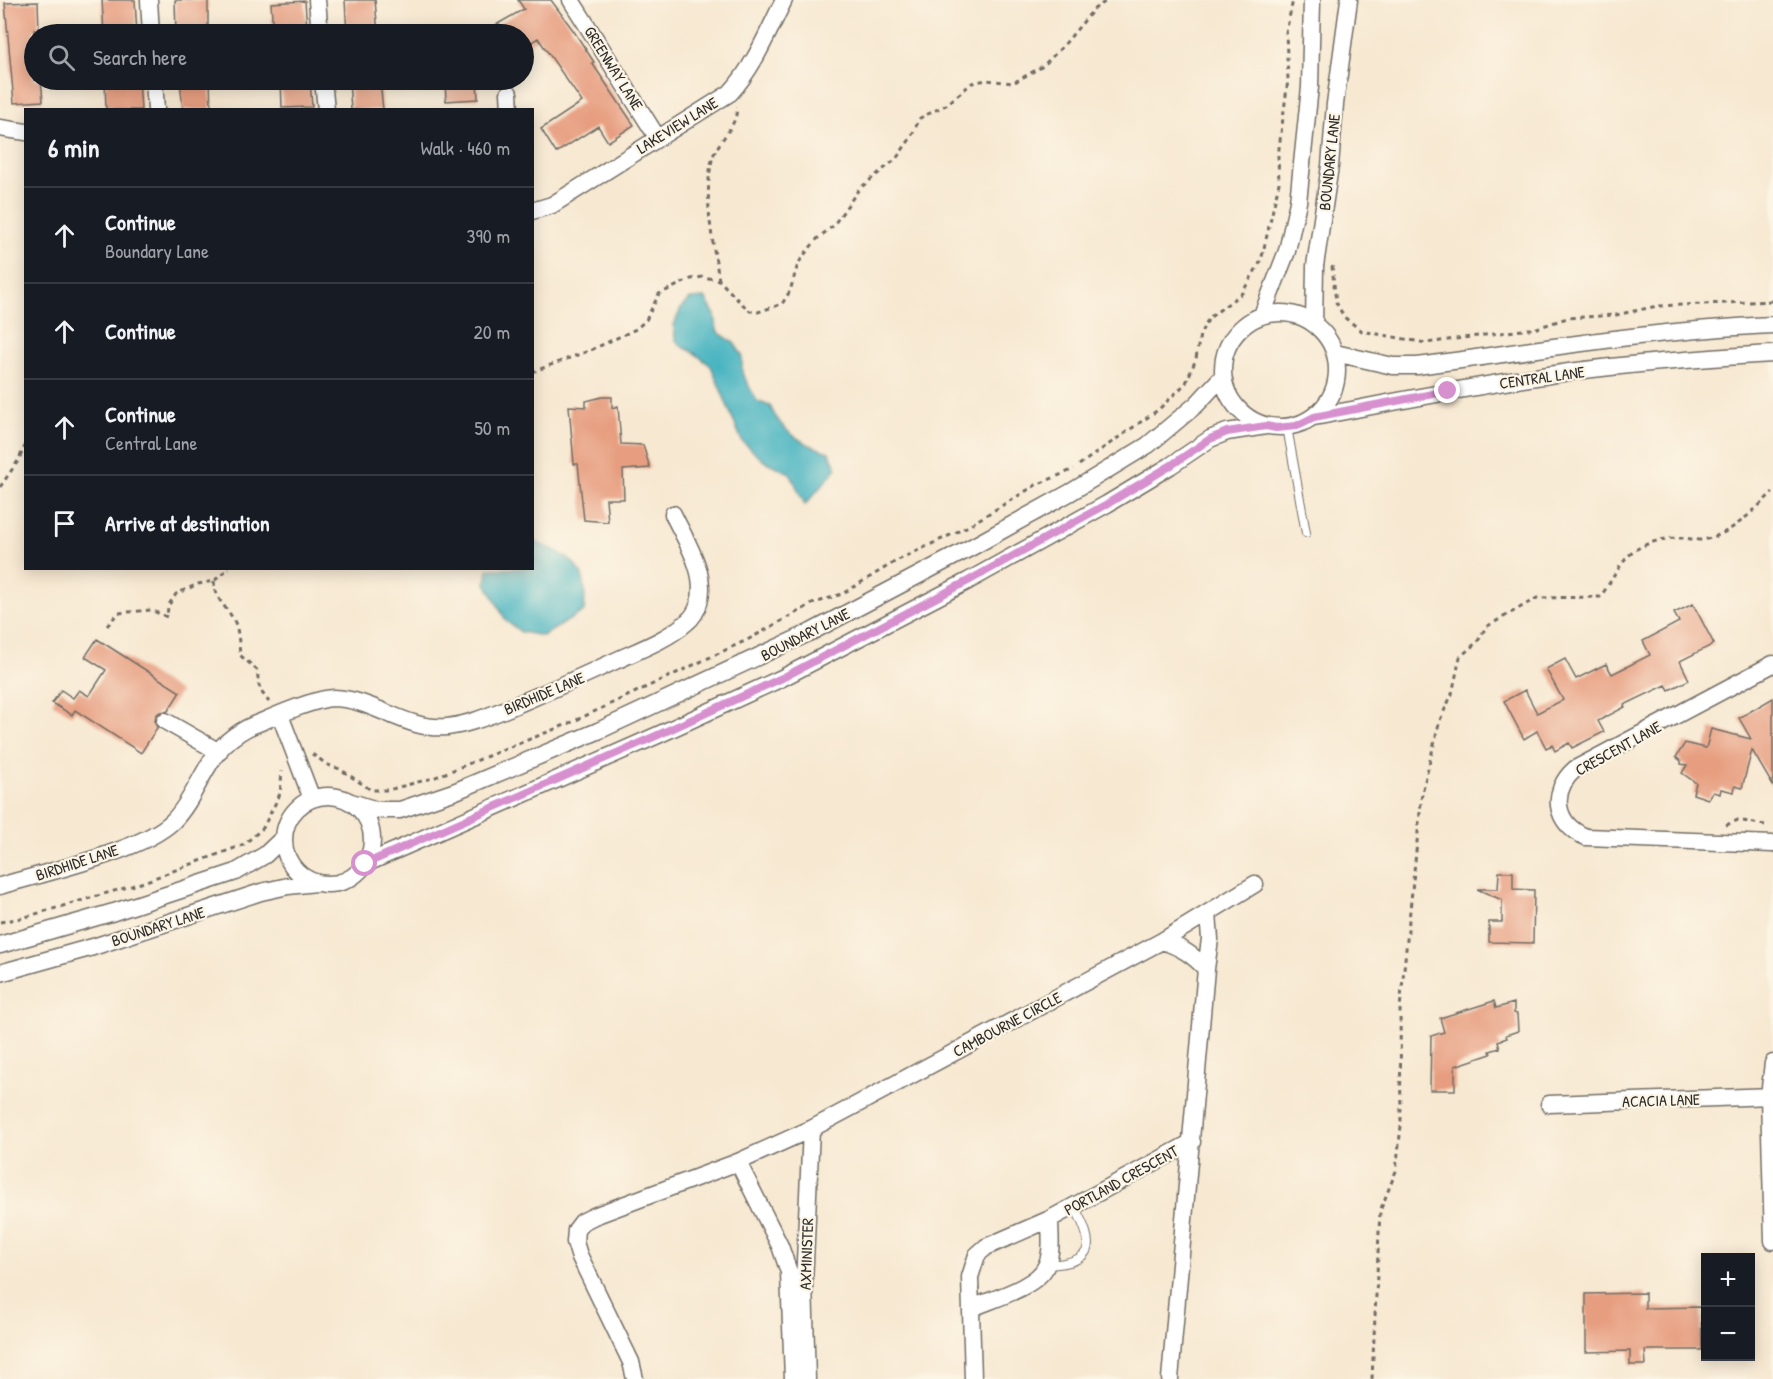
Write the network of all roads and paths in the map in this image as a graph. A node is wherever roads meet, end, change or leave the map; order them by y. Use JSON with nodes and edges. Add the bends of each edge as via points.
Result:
{"nodes":[{"id":1,"x":149,"y":0,"type":"edge"},
{"id":2,"x":317,"y":0,"type":"edge"},
{"id":3,"x":571,"y":0,"type":"edge"},
{"id":4,"x":784,"y":0,"type":"edge"},
{"id":5,"x":1108,"y":0,"type":"edge"},
{"id":6,"x":1293,"y":0,"type":"edge"},
{"id":7,"x":1312,"y":0,"type":"edge"},
{"id":8,"x":1349,"y":0,"type":"edge"},
{"id":9,"x":150,"y":24,"type":"edge"},
{"id":10,"x":319,"y":24,"type":"edge"},
{"id":11,"x":155,"y":90,"type":"edge"},
{"id":12,"x":324,"y":90,"type":"edge"},
{"id":13,"x":730,"y":93,"type":"junction"},
{"id":14,"x":156,"y":108,"type":"edge"},
{"id":15,"x":326,"y":108,"type":"edge"},
{"id":16,"x":0,"y":128,"type":"edge"},
{"id":17,"x":24,"y":132,"type":"edge"},
{"id":18,"x":657,"y":137,"type":"junction"},
{"id":19,"x":534,"y":210,"type":"edge"},
{"id":20,"x":1316,"y":258,"type":"junction"},
{"id":21,"x":719,"y":280,"type":"junction"},
{"id":22,"x":1773,"y":301,"type":"edge"},
{"id":23,"x":1262,"y":315,"type":"junction"},
{"id":24,"x":1314,"y":324,"type":"junction"},
{"id":25,"x":1773,"y":325,"type":"edge"},
{"id":26,"x":1335,"y":353,"type":"junction"},
{"id":27,"x":1773,"y":354,"type":"edge"},
{"id":28,"x":534,"y":371,"type":"edge"},
{"id":29,"x":1222,"y":377,"type":"junction"},
{"id":30,"x":1314,"y":417,"type":"junction"},
{"id":31,"x":1266,"y":426,"type":"junction"},
{"id":32,"x":1287,"y":427,"type":"junction"},
{"id":33,"x":24,"y":448,"type":"edge"},
{"id":34,"x":0,"y":487,"type":"edge"},
{"id":35,"x":1773,"y":492,"type":"edge"},
{"id":36,"x":673,"y":514,"type":"dead end"},
{"id":37,"x":1306,"y":533,"type":"dead end"},
{"id":38,"x":227,"y":570,"type":"edge"},
{"id":39,"x":214,"y":581,"type":"junction"},
{"id":40,"x":107,"y":626,"type":"dead end"},
{"id":41,"x":1773,"y":664,"type":"edge"},
{"id":42,"x":280,"y":715,"type":"junction"},
{"id":43,"x":165,"y":721,"type":"dead end"},
{"id":44,"x":219,"y":752,"type":"junction"},
{"id":45,"x":294,"y":752,"type":"junction"},
{"id":46,"x":312,"y":799,"type":"junction"},
{"id":47,"x":351,"y":802,"type":"junction"},
{"id":48,"x":283,"y":838,"type":"junction"},
{"id":49,"x":1773,"y":844,"type":"edge"},
{"id":50,"x":365,"y":864,"type":"junction"},
{"id":51,"x":316,"y":883,"type":"junction"},
{"id":52,"x":1255,"y":884,"type":"dead end"},
{"id":53,"x":0,"y":886,"type":"edge"},
{"id":54,"x":1208,"y":913,"type":"junction"},
{"id":55,"x":1162,"y":941,"type":"junction"},
{"id":56,"x":0,"y":945,"type":"edge"},
{"id":57,"x":1206,"y":969,"type":"junction"},
{"id":58,"x":0,"y":973,"type":"edge"},
{"id":59,"x":1773,"y":1063,"type":"edge"},
{"id":60,"x":1771,"y":1096,"type":"edge"},
{"id":61,"x":1549,"y":1104,"type":"dead end"},
{"id":62,"x":811,"y":1130,"type":"junction"},
{"id":63,"x":1192,"y":1142,"type":"junction"},
{"id":64,"x":738,"y":1162,"type":"junction"},
{"id":65,"x":1074,"y":1206,"type":"junction"},
{"id":66,"x":1050,"y":1219,"type":"junction"},
{"id":67,"x":1773,"y":1241,"type":"edge"},
{"id":68,"x":1047,"y":1265,"type":"junction"},
{"id":69,"x":972,"y":1308,"type":"junction"},
{"id":70,"x":635,"y":1379,"type":"edge"},
{"id":71,"x":794,"y":1379,"type":"edge"},
{"id":72,"x":807,"y":1379,"type":"edge"},
{"id":73,"x":974,"y":1379,"type":"edge"},
{"id":74,"x":1170,"y":1379,"type":"edge"},
{"id":75,"x":1372,"y":1379,"type":"edge"}],
"edges":[{"from":1,"to":9,"type":"street"},
{"from":2,"to":10,"type":"street"},
{"from":3,"to":18,"type":"street","name":"GREENWAY LANE"},
{"from":4,"to":13,"type":"street","name":"LAKEVIEW LANE","via":[[751,65]]},
{"from":5,"to":21,"type":"path","via":[[1087,17],[1043,66],[1013,83],[972,83],[946,105],[920,118],[896,159],[859,189],[833,226],[804,255],[782,304],[750,311]]},
{"from":6,"to":45,"type":"path","via":[[1286,32],[1288,80],[1278,156],[1279,183],[1261,261],[1242,293],[1209,318],[1200,334],[1196,359],[1186,383],[1158,410],[1075,468],[1036,485],[842,594],[813,604],[749,639],[570,723],[433,778],[388,790],[371,790],[303,749]]},
{"from":7,"to":23,"type":"street","name":"BOUNDARY LANE","via":[[1310,87],[1298,202],[1287,251]]},
{"from":8,"to":20,"type":"street","name":"BOUNDARY LANE"},
{"from":11,"to":14,"type":"street"},
{"from":12,"to":15,"type":"street"},
{"from":13,"to":18,"type":"street","name":"LAKEVIEW LANE"},
{"from":13,"to":21,"type":"path","via":[[736,105],[736,118],[715,148],[708,192]]},
{"from":16,"to":17,"type":"street"},
{"from":18,"to":19,"type":"street","name":"LAKEVIEW LANE","via":[[552,205]]},
{"from":20,"to":22,"type":"path","via":[[1328,259],[1334,268],[1336,302],[1344,317],[1362,331],[1426,343],[1657,306]]},
{"from":20,"to":24,"type":"street","name":"BOUNDARY LANE"},
{"from":21,"to":28,"type":"path","via":[[691,279],[664,291],[646,320],[636,328]]},
{"from":23,"to":24,"type":"street","via":[[1289,314]]},
{"from":23,"to":29,"type":"street","via":[[1244,324],[1231,339],[1223,357]]},
{"from":24,"to":26,"type":"street"},
{"from":25,"to":26,"type":"street","name":"CENTRAL LANE","via":[[1623,337],[1418,366],[1393,366]]},
{"from":26,"to":30,"type":"street","via":[[1335,389],[1327,405]]},
{"from":27,"to":30,"type":"street","name":"CENTRAL LANE","via":[[1569,372]]},
{"from":29,"to":31,"type":"street","via":[[1227,396],[1239,412]]},
{"from":29,"to":47,"type":"street","name":"BOUNDARY LANE","via":[[1148,445],[982,542],[801,637],[598,731],[456,791],[400,810],[377,810]]},
{"from":30,"to":32,"type":"street"},
{"from":31,"to":32,"type":"street"},
{"from":31,"to":50,"type":"street","name":"BOUNDARY LANE","via":[[1210,439],[1097,510],[782,678]]},
{"from":32,"to":37,"type":"lane"},
{"from":33,"to":34,"type":"path"},
{"from":35,"to":75,"type":"path","via":[[1721,534],[1701,540],[1657,541],[1635,550],[1600,597],[1537,598],[1486,627],[1460,657],[1422,793],[1400,1008],[1401,1126],[1396,1171],[1380,1211]]},
{"from":36,"to":42,"type":"street","name":"BIRDHIDE LANE","via":[[700,573],[699,603],[689,621],[651,644],[541,695],[467,723],[425,726],[335,698]]},
{"from":38,"to":39,"type":"path"},
{"from":39,"to":40,"type":"path","via":[[176,594],[168,606],[167,617],[151,610],[118,613]]},
{"from":39,"to":42,"type":"path","via":[[220,603],[235,624],[240,655],[258,671],[260,692]]},
{"from":41,"to":49,"type":"street","name":"CRESCENT LANE","via":[[1575,769],[1562,786],[1559,807],[1569,829],[1586,837]]},
{"from":42,"to":44,"type":"street","name":"BIRDHIDE LANE","via":[[233,736]]},
{"from":42,"to":45,"type":"street"},
{"from":43,"to":44,"type":"street"},
{"from":44,"to":53,"type":"street","name":"BIRDHIDE LANE","via":[[181,812],[158,832],[119,849]]},
{"from":45,"to":46,"type":"street"},
{"from":46,"to":47,"type":"street","via":[[337,797]]},
{"from":46,"to":48,"type":"street","via":[[295,810],[286,823]]},
{"from":47,"to":50,"type":"street","via":[[362,812],[370,830],[371,851]]},
{"from":48,"to":51,"type":"street","via":[[292,867]]},
{"from":48,"to":56,"type":"street","name":"BOUNDARY LANE","via":[[265,855],[236,872]]},
{"from":50,"to":51,"type":"street","via":[[344,881]]},
{"from":51,"to":58,"type":"street","name":"BOUNDARY LANE","via":[[268,890]]},
{"from":52,"to":54,"type":"street","name":"CAMBOURNE CIRCLE"},
{"from":54,"to":55,"type":"street","name":"CAMBOURNE CIRCLE"},
{"from":54,"to":57,"type":"street"},
{"from":55,"to":57,"type":"street","via":[[1180,946]]},
{"from":55,"to":62,"type":"street","name":"CAMBOURNE CIRCLE"},
{"from":57,"to":63,"type":"street"},
{"from":59,"to":60,"type":"street"},
{"from":60,"to":61,"type":"street","name":"ACACIA LANE"},
{"from":60,"to":67,"type":"street"},
{"from":62,"to":64,"type":"street","name":"CAMBOURNE CIRCLE"},
{"from":62,"to":72,"type":"street","name":"AXMINISTER","via":[[804,1284]]},
{"from":63,"to":65,"type":"street","name":"PORTLAND CRESCENT"},
{"from":63,"to":74,"type":"street"},
{"from":64,"to":70,"type":"street","name":"CAMBOURNE CIRCLE","via":[[608,1209],[582,1222],[576,1230],[579,1255],[631,1362]]},
{"from":64,"to":71,"type":"street","name":"AXMINISTER","via":[[789,1272]]},
{"from":65,"to":66,"type":"street","name":"PORTLAND CRESCENT"},
{"from":65,"to":68,"type":"lane","via":[[1089,1239],[1087,1250],[1080,1259]]},
{"from":66,"to":68,"type":"street","name":"PORTLAND CRESCENT"},
{"from":66,"to":69,"type":"street","name":"PORTLAND CRESCENT","via":[[986,1247],[977,1255],[970,1277]]},
{"from":68,"to":69,"type":"street","via":[[1017,1290]]},
{"from":69,"to":73,"type":"street","name":"PORTLAND CRESCENT"}]}
